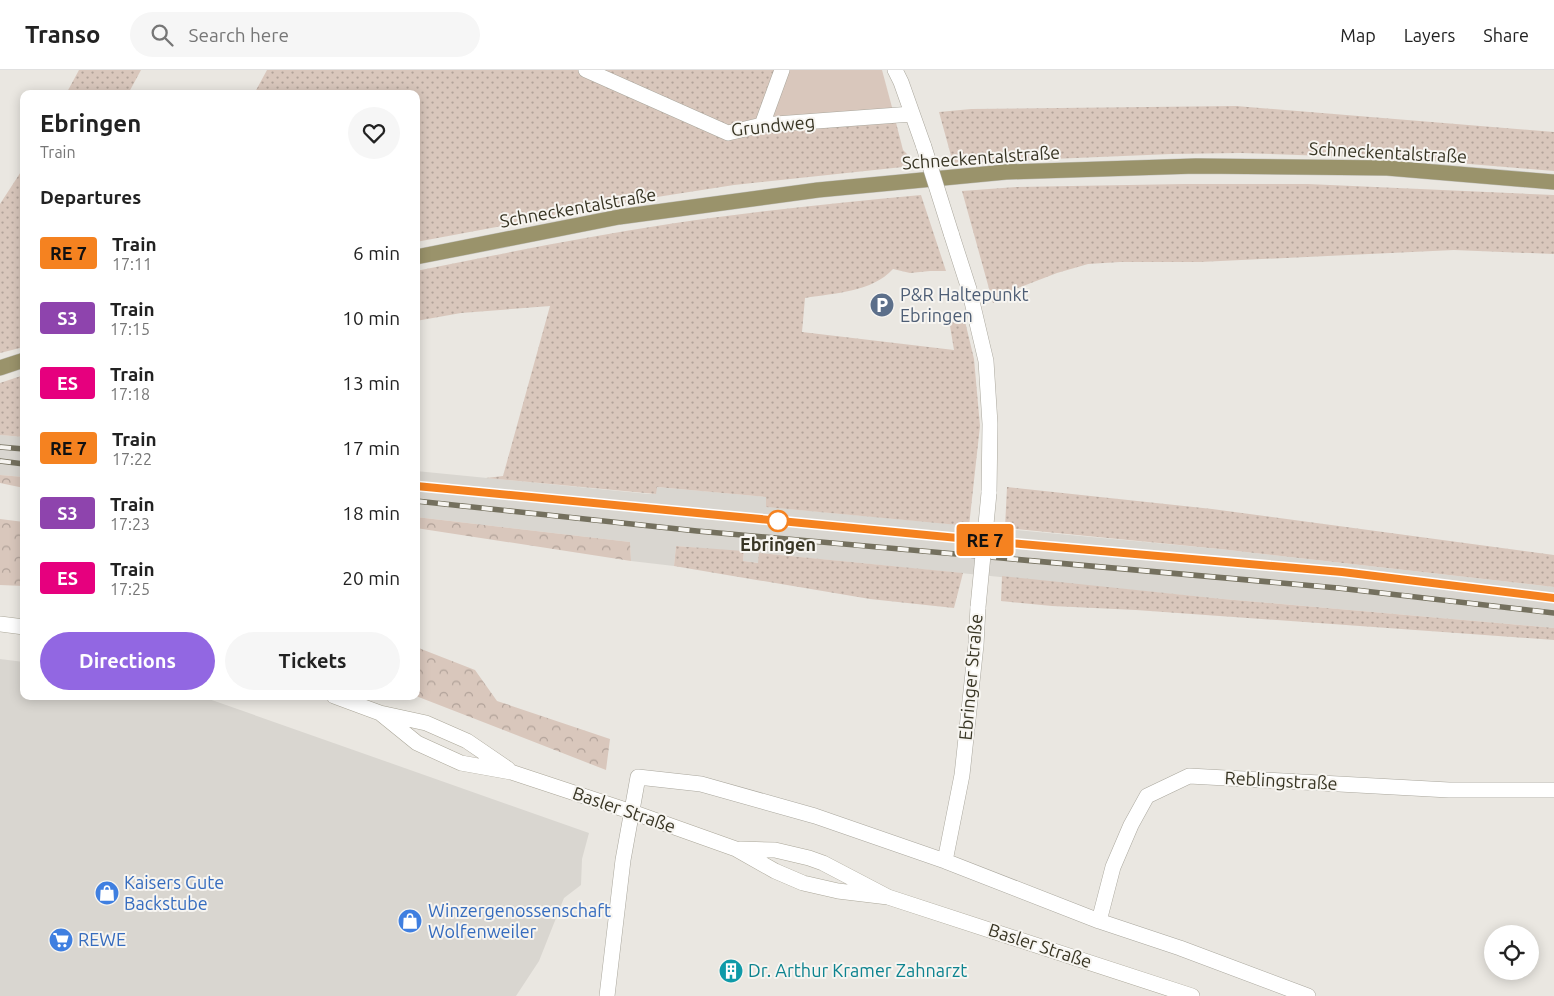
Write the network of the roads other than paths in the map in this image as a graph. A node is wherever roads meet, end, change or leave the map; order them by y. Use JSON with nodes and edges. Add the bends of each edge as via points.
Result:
{"nodes":[{"id":1,"x":586,"y":70,"type":"edge"},
{"id":2,"x":782,"y":70,"type":"edge"},
{"id":3,"x":900,"y":74,"type":"edge"},
{"id":4,"x":912,"y":114,"type":"junction"},
{"id":5,"x":762,"y":125,"type":"junction"},
{"id":6,"x":1554,"y":182,"type":"edge"},
{"id":7,"x":420,"y":256,"type":"edge"},
{"id":8,"x":20,"y":361,"type":"edge"},
{"id":9,"x":0,"y":368,"type":"edge"},
{"id":10,"x":0,"y":624,"type":"edge"},
{"id":11,"x":20,"y":626,"type":"edge"},
{"id":12,"x":345,"y":700,"type":"edge"},
{"id":13,"x":380,"y":713,"type":"junction"},
{"id":14,"x":511,"y":772,"type":"junction"},
{"id":15,"x":1554,"y":790,"type":"edge"},
{"id":16,"x":632,"y":812,"type":"junction"},
{"id":17,"x":736,"y":849,"type":"junction"},
{"id":18,"x":945,"y":861,"type":"junction"},
{"id":19,"x":888,"y":897,"type":"junction"},
{"id":20,"x":1099,"y":921,"type":"junction"},
{"id":21,"x":607,"y":996,"type":"edge"},
{"id":22,"x":1192,"y":996,"type":"edge"},
{"id":23,"x":1308,"y":996,"type":"edge"}],
"edges":[{"from":1,"to":5,"type":"street","name":"Grundweg","via":[[728,133]]},
{"from":2,"to":5,"type":"street"},
{"from":3,"to":4,"type":"street","name":"Ebringer Straße"},
{"from":4,"to":5,"type":"street","name":"Grundweg"},
{"from":4,"to":18,"type":"street","name":"Ebringer Straße","bridge":true,"via":[[969,289],[986,361],[990,424],[989,494],[975,654],[962,775]]},
{"from":6,"to":7,"type":"main road","name":"Schneckentalstraße","via":[[1387,168],[1196,166],[1006,172],[818,190],[629,216]]},
{"from":8,"to":9,"type":"main road"},
{"from":10,"to":11,"type":"street"},
{"from":12,"to":13,"type":"street","name":"Basler Straße"},
{"from":13,"to":14,"type":"street","name":"Basler Straße","via":[[426,722],[467,741]]},
{"from":13,"to":14,"type":"street","name":"Basler Straße","via":[[417,743],[461,763]]},
{"from":14,"to":16,"type":"street","name":"Basler Straße"},
{"from":15,"to":20,"type":"street","name":"Reblingstraße","via":[[1449,790],[1189,776],[1147,796],[1113,867]]},
{"from":16,"to":17,"type":"street","name":"Basler Straße"},
{"from":16,"to":18,"type":"street","via":[[638,777],[701,784],[815,816]]},
{"from":16,"to":21,"type":"street"},
{"from":17,"to":19,"type":"street","name":"Basler Straße","via":[[803,883]]},
{"from":17,"to":19,"type":"street","name":"Basler Straße","via":[[775,850],[809,858]]},
{"from":18,"to":20,"type":"street"},
{"from":19,"to":22,"type":"street","name":"Basler Straße"},
{"from":20,"to":23,"type":"street"}]}
